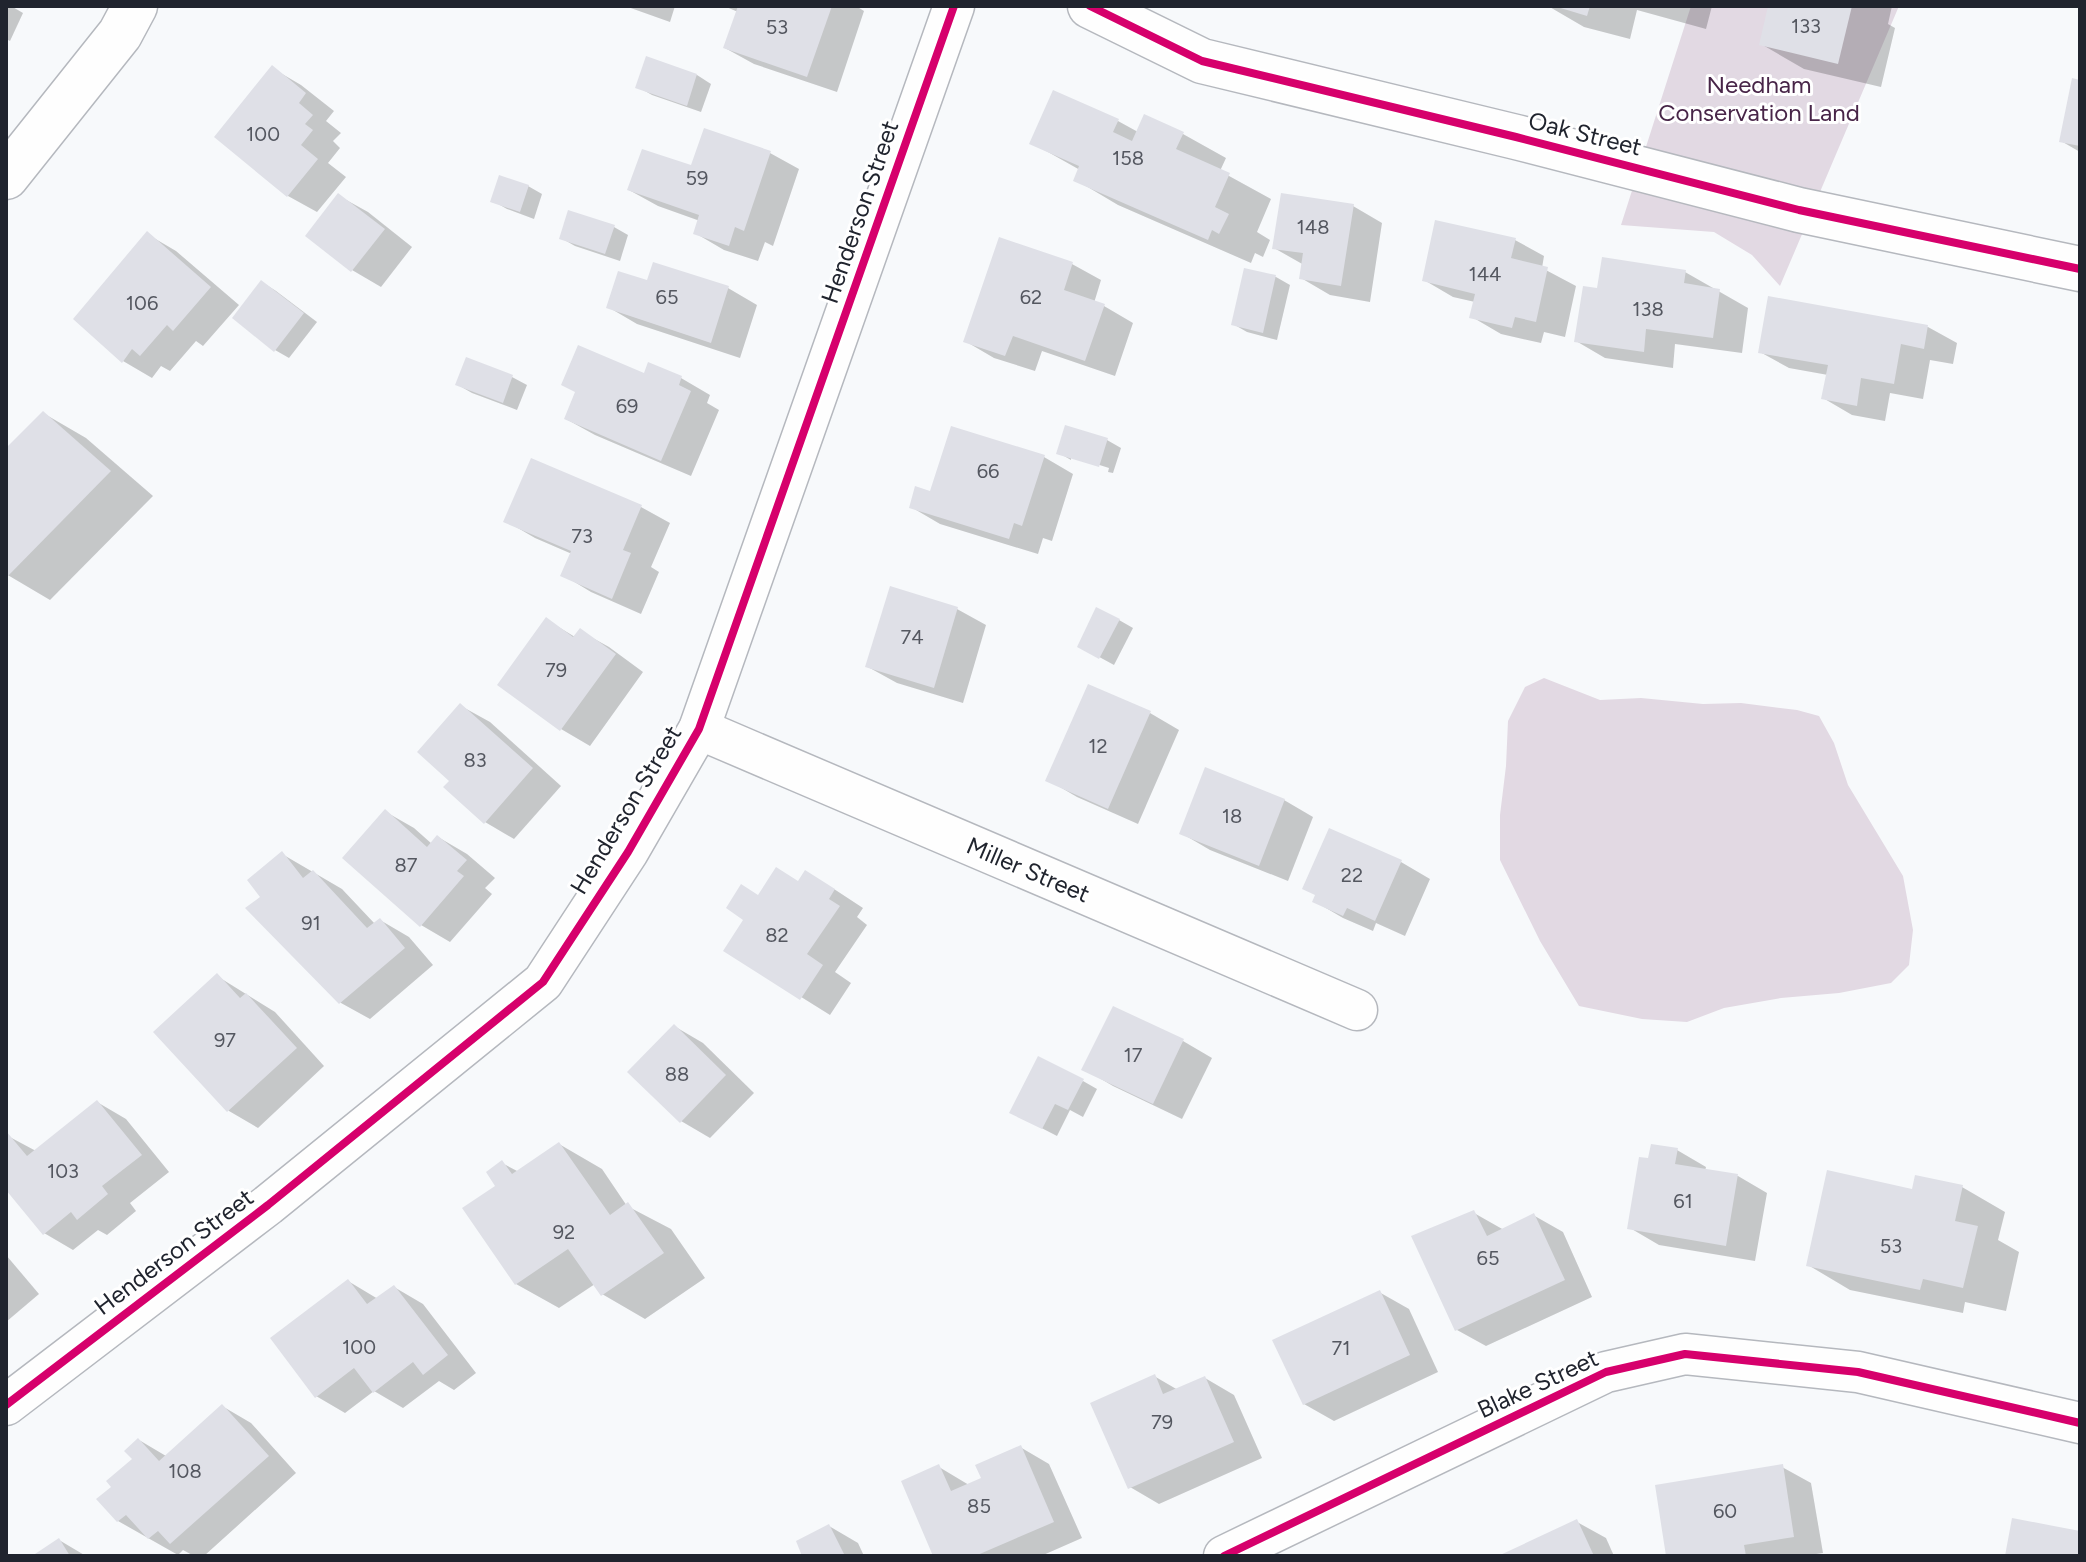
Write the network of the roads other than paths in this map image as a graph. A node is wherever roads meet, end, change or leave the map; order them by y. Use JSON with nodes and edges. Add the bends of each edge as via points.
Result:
{"nodes":[{"id":1,"x":135,"y":6,"type":"edge"},
{"id":2,"x":954,"y":6,"type":"edge"},
{"id":3,"x":1090,"y":6,"type":"edge"},
{"id":4,"x":6,"y":177,"type":"edge"},
{"id":5,"x":2080,"y":269,"type":"edge"},
{"id":6,"x":699,"y":729,"type":"junction"},
{"id":7,"x":1357,"y":1010,"type":"dead end"},
{"id":8,"x":6,"y":1405,"type":"edge"},
{"id":9,"x":2080,"y":1423,"type":"edge"},
{"id":10,"x":1224,"y":1556,"type":"edge"}],
"edges":[{"from":1,"to":4,"type":"street","via":[[120,34]]},
{"from":2,"to":6,"type":"street","name":"Henderson Street"},
{"from":3,"to":5,"type":"street","name":"Oak Street","via":[[1202,61],[1799,210]]},
{"from":6,"to":7,"type":"street","name":"Miller Street"},
{"from":6,"to":8,"type":"street","name":"Henderson Street","via":[[628,852],[543,982],[268,1205]]},
{"from":9,"to":10,"type":"street","name":"Blake Street","via":[[1858,1372],[1685,1354],[1606,1372]]}]}
